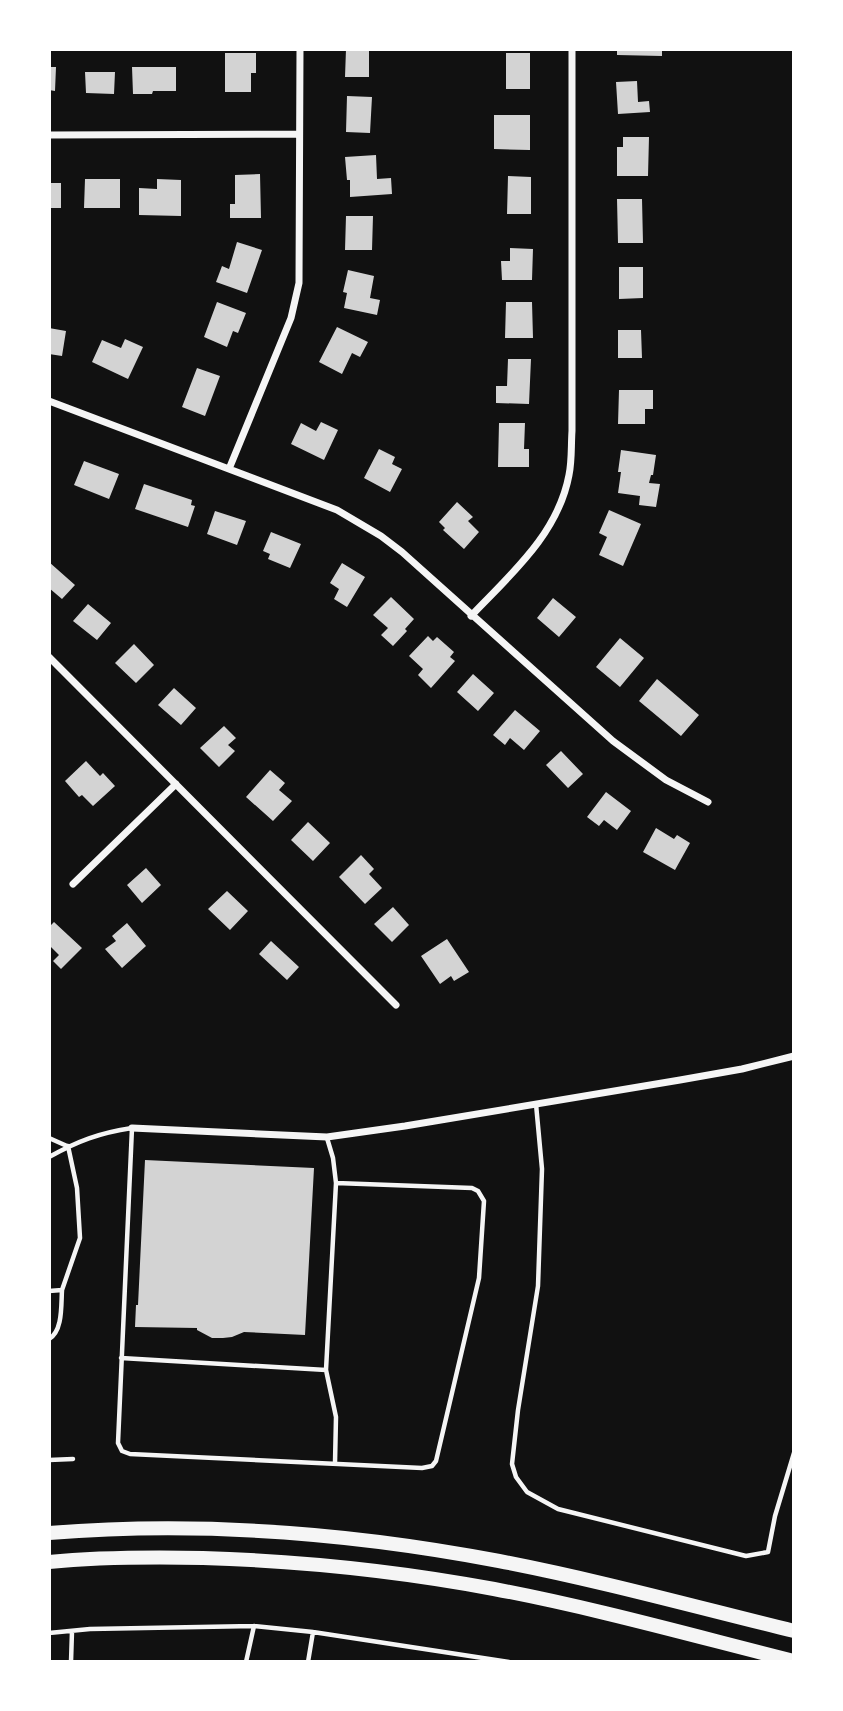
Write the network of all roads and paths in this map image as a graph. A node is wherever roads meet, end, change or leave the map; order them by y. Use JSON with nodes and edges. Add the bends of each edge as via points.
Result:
{"nodes":[{"id":1,"x":299,"y":49,"type":"edge"},
{"id":2,"x":572,"y":49,"type":"edge"},
{"id":3,"x":299,"y":134,"type":"junction"},
{"id":4,"x":49,"y":135,"type":"edge"},
{"id":5,"x":49,"y":401,"type":"edge"},
{"id":6,"x":229,"y":470,"type":"junction"},
{"id":7,"x":471,"y":616,"type":"junction"},
{"id":8,"x":49,"y":657,"type":"edge"},
{"id":9,"x":176,"y":784,"type":"junction"},
{"id":10,"x":708,"y":802,"type":"dead end"},
{"id":11,"x":73,"y":884,"type":"dead end"},
{"id":12,"x":397,"y":1006,"type":"dead end"},
{"id":13,"x":794,"y":1056,"type":"edge"},
{"id":14,"x":536,"y":1104,"type":"junction"},
{"id":15,"x":132,"y":1128,"type":"junction"},
{"id":16,"x":327,"y":1137,"type":"junction"},
{"id":17,"x":49,"y":1138,"type":"edge"},
{"id":18,"x":68,"y":1146,"type":"junction"},
{"id":19,"x":49,"y":1157,"type":"edge"},
{"id":20,"x":336,"y":1183,"type":"junction"},
{"id":21,"x":62,"y":1290,"type":"junction"},
{"id":22,"x":49,"y":1291,"type":"edge"},
{"id":23,"x":49,"y":1339,"type":"edge"},
{"id":24,"x":121,"y":1359,"type":"junction"},
{"id":25,"x":327,"y":1370,"type":"junction"},
{"id":26,"x":794,"y":1453,"type":"edge"},
{"id":27,"x":73,"y":1459,"type":"dead end"},
{"id":28,"x":49,"y":1460,"type":"edge"},
{"id":29,"x":335,"y":1463,"type":"junction"},
{"id":30,"x":49,"y":1533,"type":"edge"},
{"id":31,"x":49,"y":1562,"type":"edge"},
{"id":32,"x":254,"y":1626,"type":"junction"},
{"id":33,"x":72,"y":1631,"type":"junction"},
{"id":34,"x":794,"y":1631,"type":"edge"},
{"id":35,"x":313,"y":1632,"type":"junction"},
{"id":36,"x":49,"y":1633,"type":"edge"},
{"id":37,"x":794,"y":1661,"type":"edge"},
{"id":38,"x":71,"y":1662,"type":"edge"},
{"id":39,"x":246,"y":1662,"type":"edge"},
{"id":40,"x":308,"y":1662,"type":"edge"},
{"id":41,"x":509,"y":1662,"type":"edge"}],
"edges":[{"from":1,"to":3,"type":"street"},
{"from":2,"to":7,"type":"street","via":[[570,474],[558,510],[539,542]]},
{"from":3,"to":4,"type":"street"},
{"from":3,"to":6,"type":"street","via":[[299,283],[291,318]]},
{"from":5,"to":6,"type":"street"},
{"from":6,"to":7,"type":"street","via":[[338,510],[358,522],[402,552]]},
{"from":7,"to":10,"type":"street","via":[[613,741],[666,780]]},
{"from":8,"to":9,"type":"street"},
{"from":9,"to":11,"type":"street"},
{"from":9,"to":12,"type":"street"},
{"from":13,"to":14,"type":"street"},
{"from":14,"to":16,"type":"street"},
{"from":14,"to":26,"type":"lane","via":[[542,1169],[538,1286],[512,1464],[527,1492],[558,1509],[746,1556],[768,1552]]},
{"from":15,"to":16,"type":"street"},
{"from":15,"to":18,"type":"lane","via":[[104,1132]]},
{"from":15,"to":24,"type":"lane"},
{"from":16,"to":20,"type":"lane"},
{"from":17,"to":18,"type":"lane"},
{"from":18,"to":19,"type":"lane"},
{"from":18,"to":21,"type":"lane","via":[[80,1238]]},
{"from":20,"to":25,"type":"lane"},
{"from":20,"to":29,"type":"lane","via":[[472,1188],[484,1200],[478,1283],[436,1461],[422,1468]]},
{"from":21,"to":22,"type":"lane"},
{"from":21,"to":23,"type":"lane","via":[[58,1326]]},
{"from":24,"to":25,"type":"lane"},
{"from":24,"to":29,"type":"lane","via":[[118,1443],[125,1453]]},
{"from":25,"to":29,"type":"lane","via":[[336,1417]]},
{"from":27,"to":28,"type":"lane"},
{"from":30,"to":34,"type":"highway","via":[[222,1530],[445,1551],[557,1573]]},
{"from":31,"to":37,"type":"highway","via":[[221,1559],[386,1572],[551,1601]]},
{"from":32,"to":33,"type":"lane"},
{"from":32,"to":35,"type":"lane"},
{"from":32,"to":39,"type":"lane"},
{"from":33,"to":36,"type":"lane"},
{"from":33,"to":38,"type":"lane"},
{"from":35,"to":40,"type":"lane"},
{"from":35,"to":41,"type":"lane"}]}
